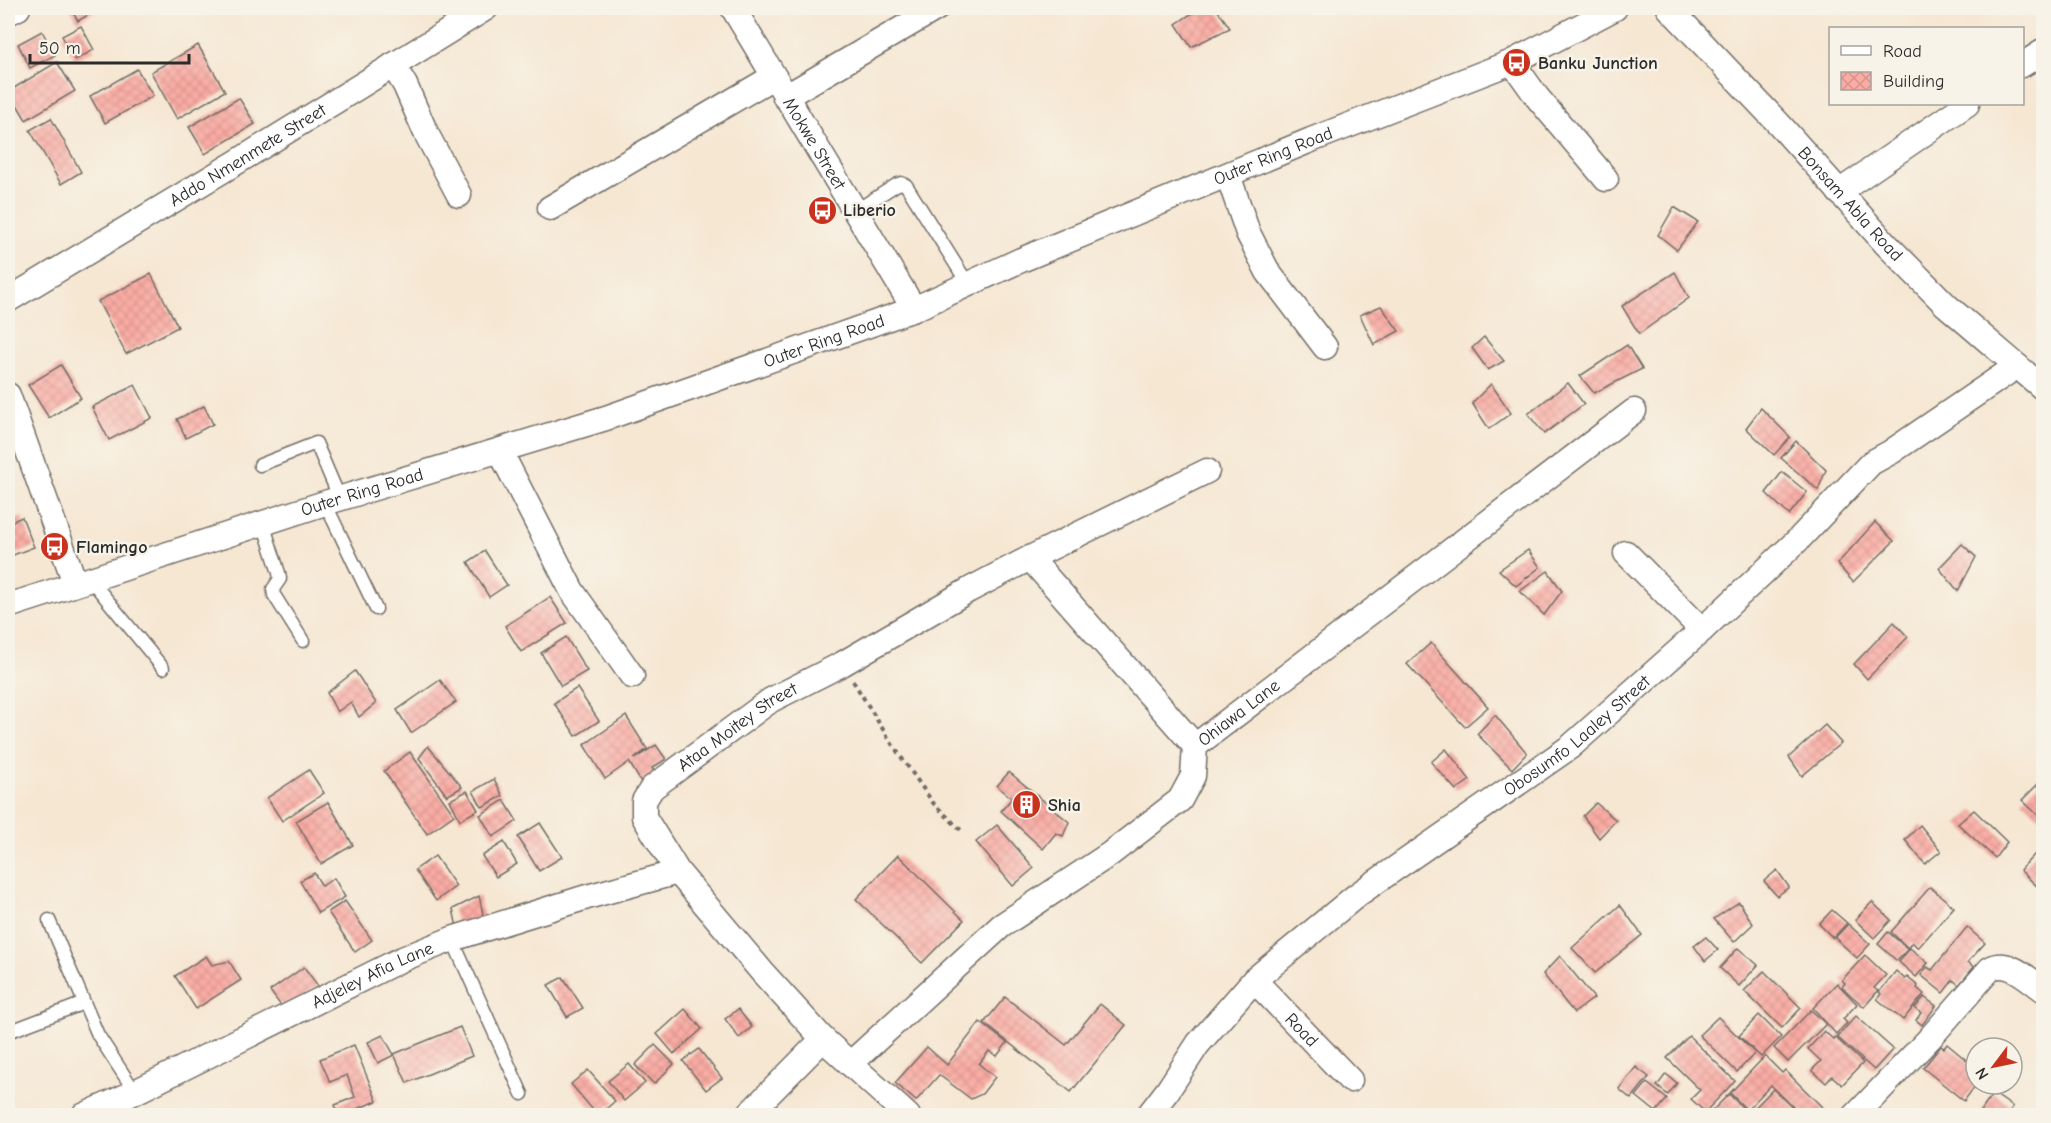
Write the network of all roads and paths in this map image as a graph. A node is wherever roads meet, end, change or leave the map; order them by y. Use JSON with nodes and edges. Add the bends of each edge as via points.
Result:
{"nodes":[{"id":1,"x":18,"y":8,"type":"edge"},
{"id":2,"x":486,"y":8,"type":"edge"},
{"id":3,"x":733,"y":8,"type":"edge"},
{"id":4,"x":937,"y":8,"type":"edge"},
{"id":5,"x":1615,"y":8,"type":"edge"},
{"id":6,"x":1669,"y":8,"type":"edge"},
{"id":7,"x":8,"y":13,"type":"edge"},
{"id":8,"x":2043,"y":51,"type":"edge"},
{"id":9,"x":1512,"y":62,"type":"junction"},
{"id":10,"x":2024,"y":64,"type":"edge"},
{"id":11,"x":393,"y":65,"type":"junction"},
{"id":12,"x":779,"y":87,"type":"junction"},
{"id":13,"x":1966,"y":105,"type":"edge"},
{"id":14,"x":1228,"y":175,"type":"junction"},
{"id":15,"x":1606,"y":179,"type":"dead end"},
{"id":16,"x":1839,"y":192,"type":"junction"},
{"id":17,"x":459,"y":195,"type":"dead end"},
{"id":18,"x":549,"y":208,"type":"dead end"},
{"id":19,"x":855,"y":211,"type":"junction"},
{"id":20,"x":968,"y":284,"type":"junction"},
{"id":21,"x":8,"y":300,"type":"edge"},
{"id":22,"x":914,"y":309,"type":"junction"},
{"id":23,"x":1325,"y":347,"type":"dead end"},
{"id":24,"x":2017,"y":366,"type":"junction"},
{"id":25,"x":2043,"y":389,"type":"edge"},
{"id":26,"x":8,"y":395,"type":"edge"},
{"id":27,"x":1634,"y":411,"type":"dead end"},
{"id":28,"x":500,"y":451,"type":"junction"},
{"id":29,"x":260,"y":465,"type":"dead end"},
{"id":30,"x":1207,"y":471,"type":"dead end"},
{"id":31,"x":332,"y":501,"type":"junction"},
{"id":32,"x":263,"y":523,"type":"junction"},
{"id":33,"x":1626,"y":553,"type":"dead end"},
{"id":34,"x":1030,"y":558,"type":"junction"},
{"id":35,"x":83,"y":581,"type":"junction"},
{"id":36,"x":8,"y":606,"type":"edge"},
{"id":37,"x":376,"y":609,"type":"dead end"},
{"id":38,"x":1702,"y":630,"type":"junction"},
{"id":39,"x":303,"y":641,"type":"dead end"},
{"id":40,"x":842,"y":664,"type":"junction"},
{"id":41,"x":163,"y":668,"type":"dead end"},
{"id":42,"x":632,"y":676,"type":"dead end"},
{"id":43,"x":1195,"y":746,"type":"junction"},
{"id":44,"x":963,"y":832,"type":"dead end"},
{"id":45,"x":678,"y":872,"type":"junction"},
{"id":46,"x":49,"y":920,"type":"dead end"},
{"id":47,"x":452,"y":939,"type":"junction"},
{"id":48,"x":1254,"y":980,"type":"junction"},
{"id":49,"x":2043,"y":990,"type":"edge"},
{"id":50,"x":84,"y":1003,"type":"junction"},
{"id":51,"x":8,"y":1032,"type":"edge"},
{"id":52,"x":823,"y":1040,"type":"junction"},
{"id":53,"x":850,"y":1064,"type":"junction"},
{"id":54,"x":1350,"y":1080,"type":"dead end"},
{"id":55,"x":135,"y":1092,"type":"junction"},
{"id":56,"x":522,"y":1094,"type":"dead end"},
{"id":57,"x":83,"y":1116,"type":"edge"},
{"id":58,"x":747,"y":1116,"type":"edge"},
{"id":59,"x":908,"y":1116,"type":"edge"},
{"id":60,"x":1148,"y":1116,"type":"edge"},
{"id":61,"x":1855,"y":1116,"type":"edge"}],
"edges":[{"from":1,"to":7,"type":"street"},
{"from":2,"to":11,"type":"street","name":"Addo Nmenmete Street"},
{"from":3,"to":12,"type":"street","name":"Mokwe Street"},
{"from":4,"to":12,"type":"street"},
{"from":5,"to":9,"type":"street","name":"Outer Ring Road"},
{"from":6,"to":16,"type":"street","name":"Bonsam Abla Road"},
{"from":8,"to":10,"type":"street"},
{"from":9,"to":14,"type":"street","name":"Outer Ring Road"},
{"from":9,"to":15,"type":"street"},
{"from":11,"to":17,"type":"street"},
{"from":11,"to":21,"type":"street","name":"Addo Nmenmete Street"},
{"from":12,"to":18,"type":"street"},
{"from":12,"to":19,"type":"street","name":"Mokwe Street"},
{"from":13,"to":16,"type":"street"},
{"from":14,"to":20,"type":"street","name":"Outer Ring Road"},
{"from":14,"to":23,"type":"street","via":[[1248,233],[1268,272]]},
{"from":16,"to":24,"type":"street","name":"Bonsam Abla Road","via":[[1946,305]]},
{"from":19,"to":20,"type":"lane","via":[[896,185],[906,185]]},
{"from":19,"to":22,"type":"street","name":"Mokwe Street"},
{"from":20,"to":22,"type":"street","name":"Outer Ring Road"},
{"from":22,"to":28,"type":"street","name":"Outer Ring Road","via":[[606,418]]},
{"from":24,"to":25,"type":"street","name":"Bonsam Abla Road"},
{"from":24,"to":38,"type":"street","name":"Obosumfo Laaley Street","via":[[1871,463],[1798,540]]},
{"from":26,"to":35,"type":"street"},
{"from":27,"to":43,"type":"street","name":"Ohiawa Lane"},
{"from":28,"to":31,"type":"street","name":"Outer Ring Road"},
{"from":28,"to":42,"type":"street","via":[[572,591]]},
{"from":29,"to":31,"type":"lane","via":[[316,443]]},
{"from":30,"to":34,"type":"street","name":"Ataa Moitey Street"},
{"from":31,"to":32,"type":"street","name":"Outer Ring Road"},
{"from":31,"to":37,"type":"lane"},
{"from":32,"to":35,"type":"street","name":"Outer Ring Road"},
{"from":32,"to":39,"type":"lane","via":[[280,579],[273,589],[274,595]]},
{"from":33,"to":38,"type":"street"},
{"from":34,"to":40,"type":"street","name":"Ataa Moitey Street"},
{"from":34,"to":43,"type":"street"},
{"from":35,"to":36,"type":"street","name":"Outer Ring Road"},
{"from":35,"to":41,"type":"lane"},
{"from":38,"to":48,"type":"street","name":"Obosumfo Laaley Street","via":[[1570,747],[1357,895]]},
{"from":40,"to":44,"type":"path","via":[[934,804]]},
{"from":40,"to":45,"type":"street","name":"Ataa Moitey Street","via":[[771,700],[652,788],[644,801],[644,817]]},
{"from":43,"to":53,"type":"street","name":"Ohiawa Lane","via":[[1193,776],[1180,800],[1110,854],[1001,926]]},
{"from":45,"to":47,"type":"street","name":"Adjeley Afia Lane"},
{"from":45,"to":52,"type":"street","name":"Ataa Moitey Street"},
{"from":46,"to":50,"type":"lane"},
{"from":47,"to":55,"type":"street","name":"Adjeley Afia Lane","via":[[366,977]]},
{"from":47,"to":56,"type":"lane"},
{"from":48,"to":54,"type":"street","name":"Road"},
{"from":48,"to":60,"type":"street","name":"Obosumfo Laaley Street","via":[[1198,1044]]},
{"from":49,"to":61,"type":"street","via":[[2006,965],[1989,969]]},
{"from":50,"to":51,"type":"lane"},
{"from":50,"to":55,"type":"lane","via":[[98,1035]]},
{"from":52,"to":53,"type":"street","name":"Ataa Moitey Street"},
{"from":52,"to":58,"type":"street"},
{"from":53,"to":59,"type":"street","name":"Ataa Moitey Street"},
{"from":55,"to":57,"type":"street","name":"Adjeley Afia Lane"}]}
